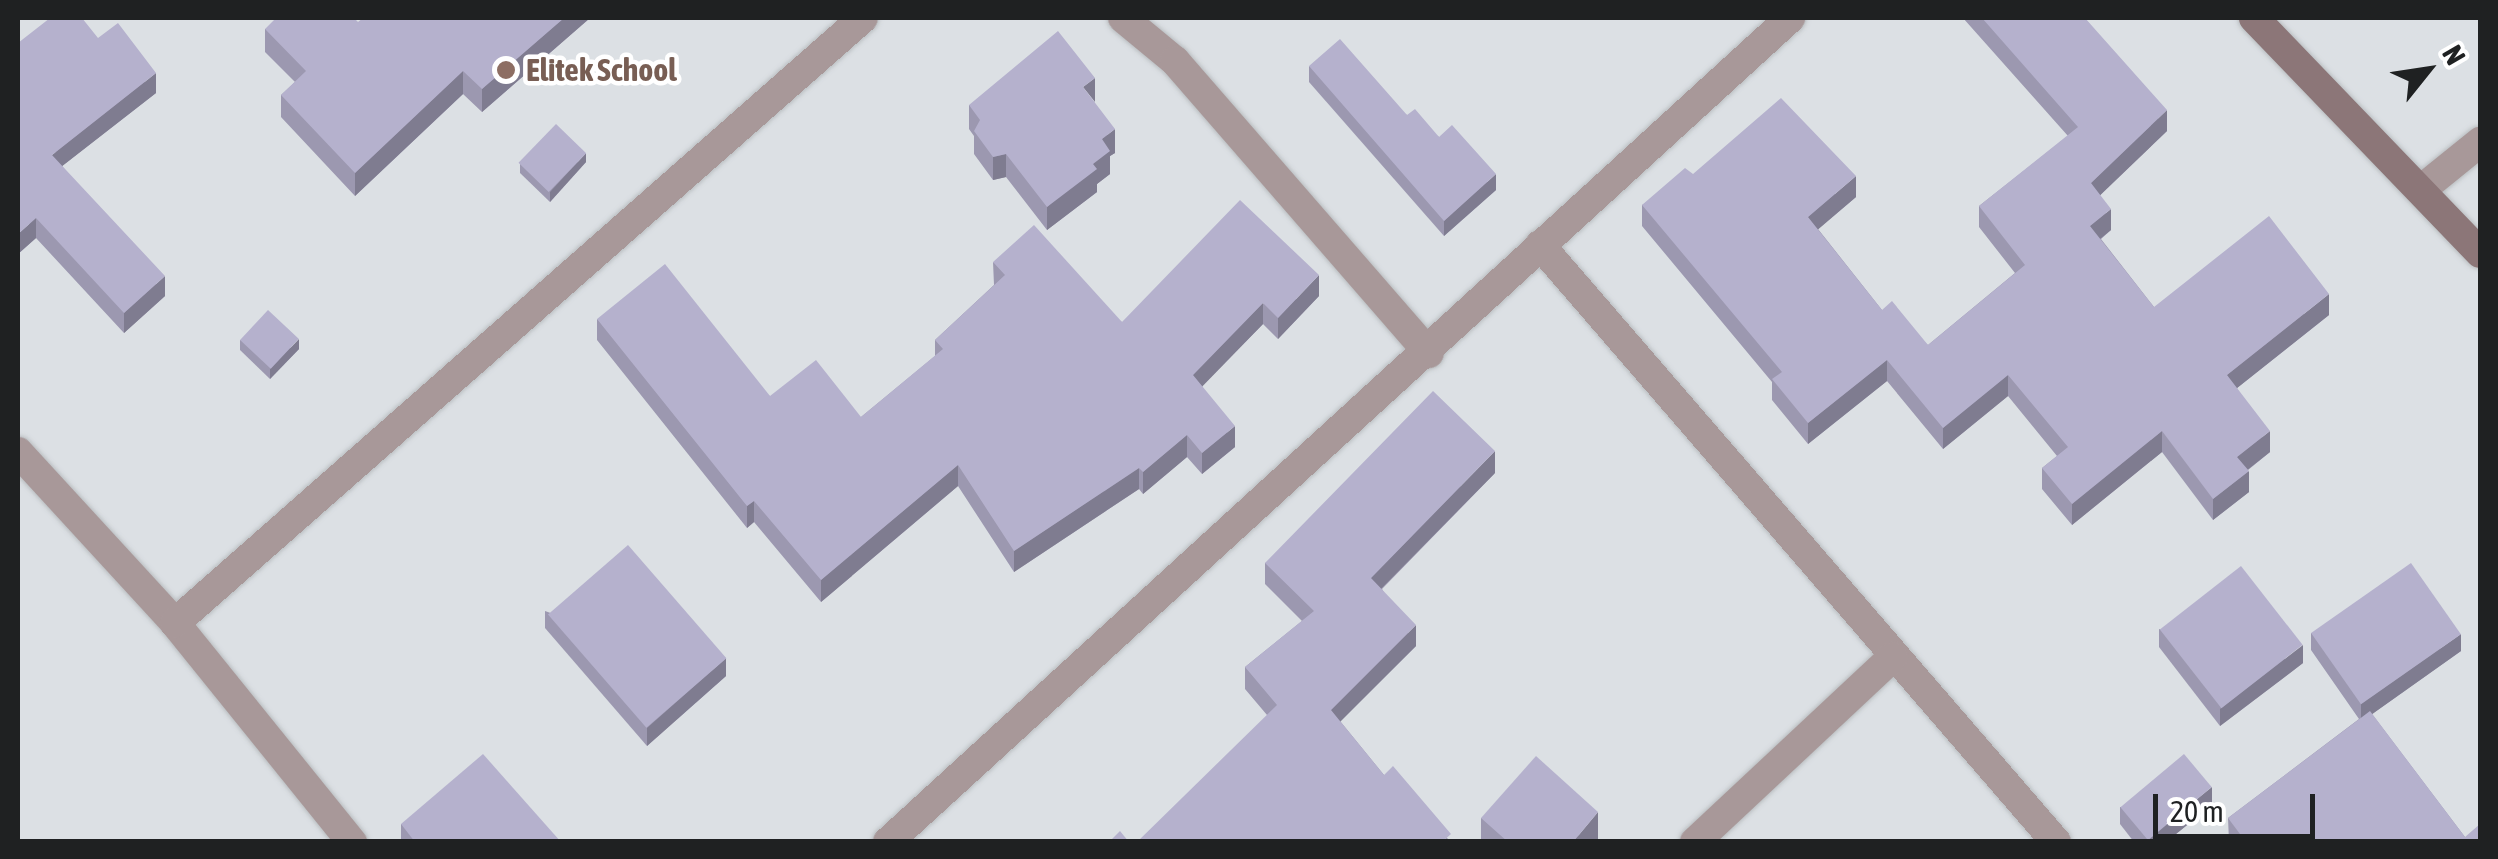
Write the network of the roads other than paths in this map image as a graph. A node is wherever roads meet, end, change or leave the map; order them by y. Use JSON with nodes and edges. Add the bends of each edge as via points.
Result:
{"nodes":[{"id":1,"x":863,"y":18,"type":"edge"},
{"id":2,"x":1124,"y":18,"type":"edge"},
{"id":3,"x":1790,"y":18,"type":"edge"},
{"id":4,"x":2254,"y":18,"type":"edge"},
{"id":5,"x":2480,"y":142,"type":"edge"},
{"id":6,"x":2422,"y":189,"type":"junction"},
{"id":7,"x":1540,"y":244,"type":"junction"},
{"id":8,"x":2480,"y":252,"type":"edge"},
{"id":9,"x":1429,"y":353,"type":"junction"},
{"id":10,"x":18,"y":452,"type":"edge"},
{"id":11,"x":175,"y":623,"type":"junction"},
{"id":12,"x":1892,"y":657,"type":"junction"},
{"id":13,"x":352,"y":842,"type":"edge"},
{"id":14,"x":888,"y":842,"type":"edge"},
{"id":15,"x":1695,"y":842,"type":"edge"},
{"id":16,"x":2056,"y":842,"type":"edge"}],
"edges":[{"from":1,"to":11,"type":"street"},
{"from":2,"to":9,"type":"street","via":[[1175,60]]},
{"from":3,"to":7,"type":"street"},
{"from":4,"to":6,"type":"main road"},
{"from":5,"to":6,"type":"street"},
{"from":6,"to":8,"type":"main road"},
{"from":7,"to":9,"type":"street"},
{"from":7,"to":12,"type":"street"},
{"from":9,"to":14,"type":"street"},
{"from":10,"to":11,"type":"street"},
{"from":11,"to":13,"type":"street"},
{"from":12,"to":15,"type":"street"},
{"from":12,"to":16,"type":"street"}]}
